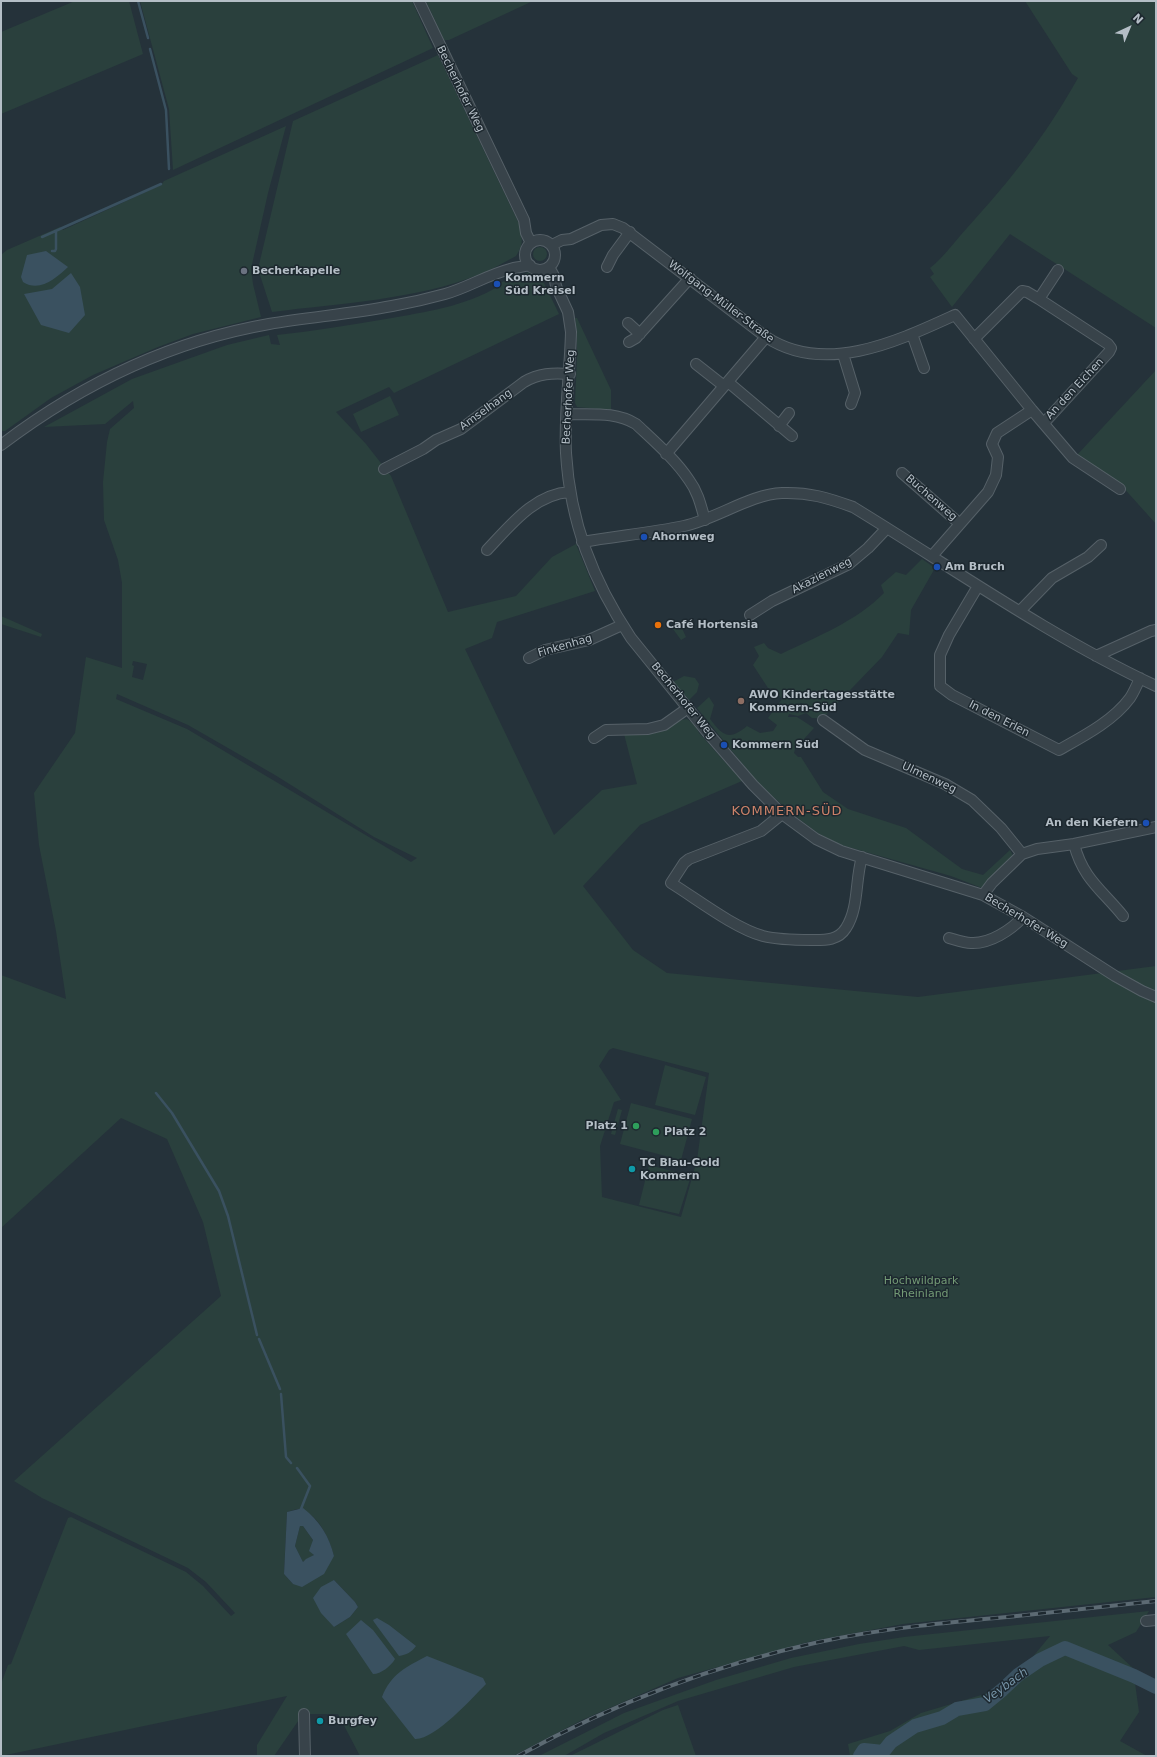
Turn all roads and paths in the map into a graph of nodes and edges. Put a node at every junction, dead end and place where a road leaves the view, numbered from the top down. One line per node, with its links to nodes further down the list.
1 (419, 1): 3 (street, Becherhofer Weg)
2 (630, 232): 4 (street, Wolfgang-Müller-Straße); 7 (street); 11 (street, Wolfgang-Müller-Straße)
3 (534, 242): 4 (street); 5 (street)
4 (553, 249): 8 (street)
5 (526, 256): 6 (street); 9 (street)
6 (530, 265): 8 (street); 9 (street)
7 (607, 267)
8 (545, 268): 23 (street, Becherhofer Weg)
9 (510, 269): 32 (street)
10 (1058, 270): 12 (street)
11 (690, 278): 15 (street); 17 (street, Wolfgang-Müller-Straße)
12 (1039, 299): 18 (street, An den Eichen); 29 (street, An den Eichen)
13 (955, 314): 16 (street, Wolfgang-Müller-Straße); 18 (street, An den Eichen)
14 (628, 323): 15 (street)
15 (640, 334): 19 (street)
16 (912, 334): 20 (street, Wolfgang-Müller-Straße); 22 (street)
17 (766, 337): 20 (street, Wolfgang-Müller-Straße); 24 (street)
18 (974, 339): 26 (street, An den Eichen)
19 (629, 342)
20 (843, 354): 25 (street)
21 (696, 364): 24 (street)
22 (924, 368)
23 (570, 374): 28 (street, Becherhofer Weg); 34 (street, Amselhang)
24 (726, 384): 30 (street); 33 (street)
25 (851, 404)
26 (1032, 410): 29 (street); 39 (street, Buchenweg)
27 (789, 413): 30 (street)
28 (567, 414): 33 (street); 37 (street, Becherhofer Weg)
29 (1044, 423): 36 (street)
30 (779, 426): 31 (street)
31 (792, 436)
32 (1, 445)
33 (666, 454): 38 (street)
34 (384, 469)
35 (902, 473): 39 (street, Buchenweg)
36 (1120, 489)
37 (570, 492): 41 (street, Becherhofer Weg); 43 (street)
38 (705, 520): 40 (street); 41 (street)
39 (960, 524): 44 (street, Buchenweg)
40 (887, 528): 44 (street); 47 (street, Akazienweg)
41 (582, 542): 48 (street, Becherhofer Weg)
42 (1101, 545): 46 (street)
43 (486, 550)
44 (932, 556): 45 (street)
45 (978, 586): 46 (street); 52 (street, In den Erlen)
46 (1020, 611): 50 (street)
47 (750, 615)
48 (622, 625): 51 (street, Finkenhag); 54 (street, Becherhofer Weg)
49 (1156, 630): 50 (street)
50 (1096, 656): 52 (street)
51 (529, 658)
52 (1140, 678): 53 (street)
53 (1156, 686)
54 (688, 708): 56 (street); 57 (street, Becherhofer Weg)
55 (822, 720): 60 (street, Ulmenweg)
56 (594, 738)
57 (782, 814): 61 (street, Becherhofer Weg); 61 (street)
58 (1156, 827): 59 (street)
59 (1074, 844): 60 (street); 63 (street)
60 (1022, 854): 62 (street)
61 (862, 857): 62 (street, Becherhofer Weg)
62 (983, 895): 64 (street, Becherhofer Weg)
63 (1123, 916)
64 (1023, 917): 65 (street); 66 (street, Becherhofer Weg)
65 (949, 938)
66 (1156, 997)
67 (304, 1714): 68 (street)
68 (305, 1756)

